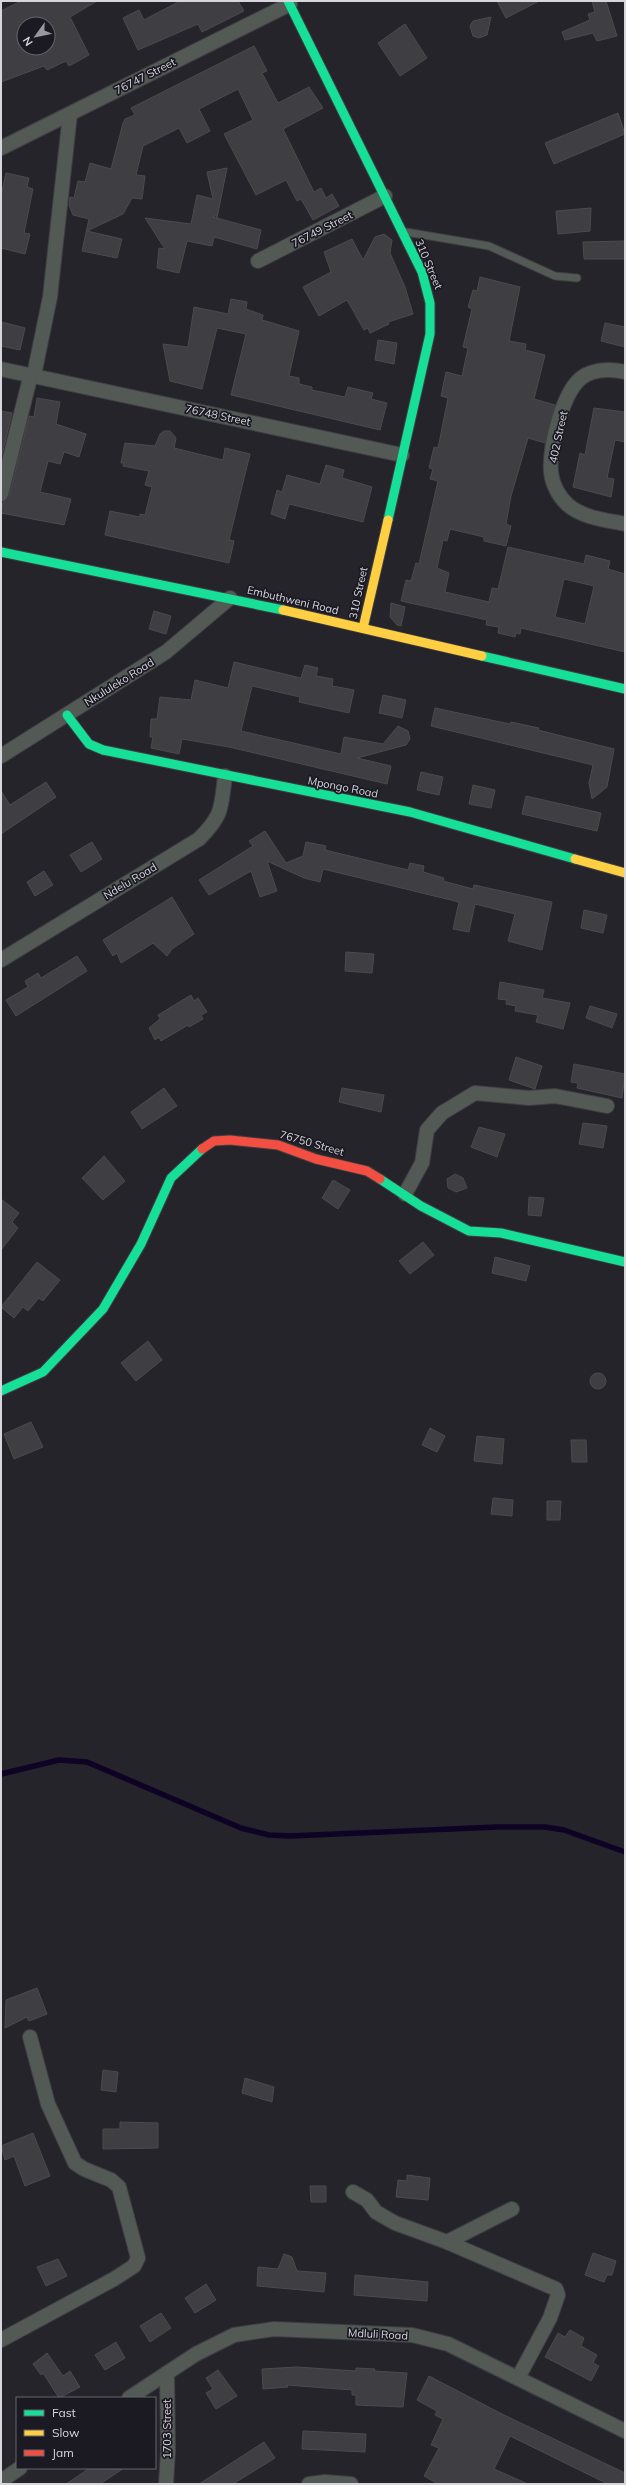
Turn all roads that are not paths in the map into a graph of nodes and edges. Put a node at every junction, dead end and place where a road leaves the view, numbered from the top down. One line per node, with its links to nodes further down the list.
1 (289, 2): 2 (street, 76747 Street); 4 (street, 310 Street)
2 (70, 114): 3 (street, 76747 Street); 10 (street)
3 (1, 148)
4 (385, 196): 5 (street, 310 Street); 6 (street, 76749 Street)
5 (402, 232): 7 (lane); 12 (street, 310 Street)
6 (258, 261)
7 (578, 278)
8 (1, 369): 10 (street, 76748 Street)
9 (625, 372): 14 (street, 402 Street)
10 (33, 375): 11 (street); 12 (street, 76748 Street)
11 (6, 452): 13 (street)
12 (402, 455): 17 (street, 310 Street)
13 (1, 494)
14 (625, 524)
15 (1, 552): 16 (street, Embuthweni Road)
16 (230, 598): 17 (street, Embuthweni Road); 19 (street, Nkululeko Road)
17 (363, 628): 18 (street, Embuthweni Road)
18 (625, 689)
19 (67, 715): 20 (street, Nkululeko Road); 21 (street, Mpongo Road)
20 (1, 756)
21 (225, 776): 22 (street, Mpongo Road); 23 (street, Ndelu Road)
22 (625, 873)
23 (1, 960)
24 (607, 1106): 25 (street)
25 (405, 1194): 26 (street, 76750 Street); 27 (street, 76750 Street)
26 (625, 1262)
27 (1, 1391)
28 (30, 2037): 32 (street)
29 (353, 2192): 31 (street)
30 (512, 2209): 31 (street)
31 (447, 2242): 34 (street)
32 (1, 2340)
33 (167, 2374): 34 (street, Mdluli Road); 35 (street, Mdluli Road); 39 (street, 1703 Street)
34 (518, 2378): 36 (street, Mdluli Road)
35 (131, 2397)
36 (625, 2431)
37 (18, 2469): 38 (street)
38 (1, 2480)
39 (166, 2484)
40 (309, 2484): 41 (street)
41 (351, 2484)

